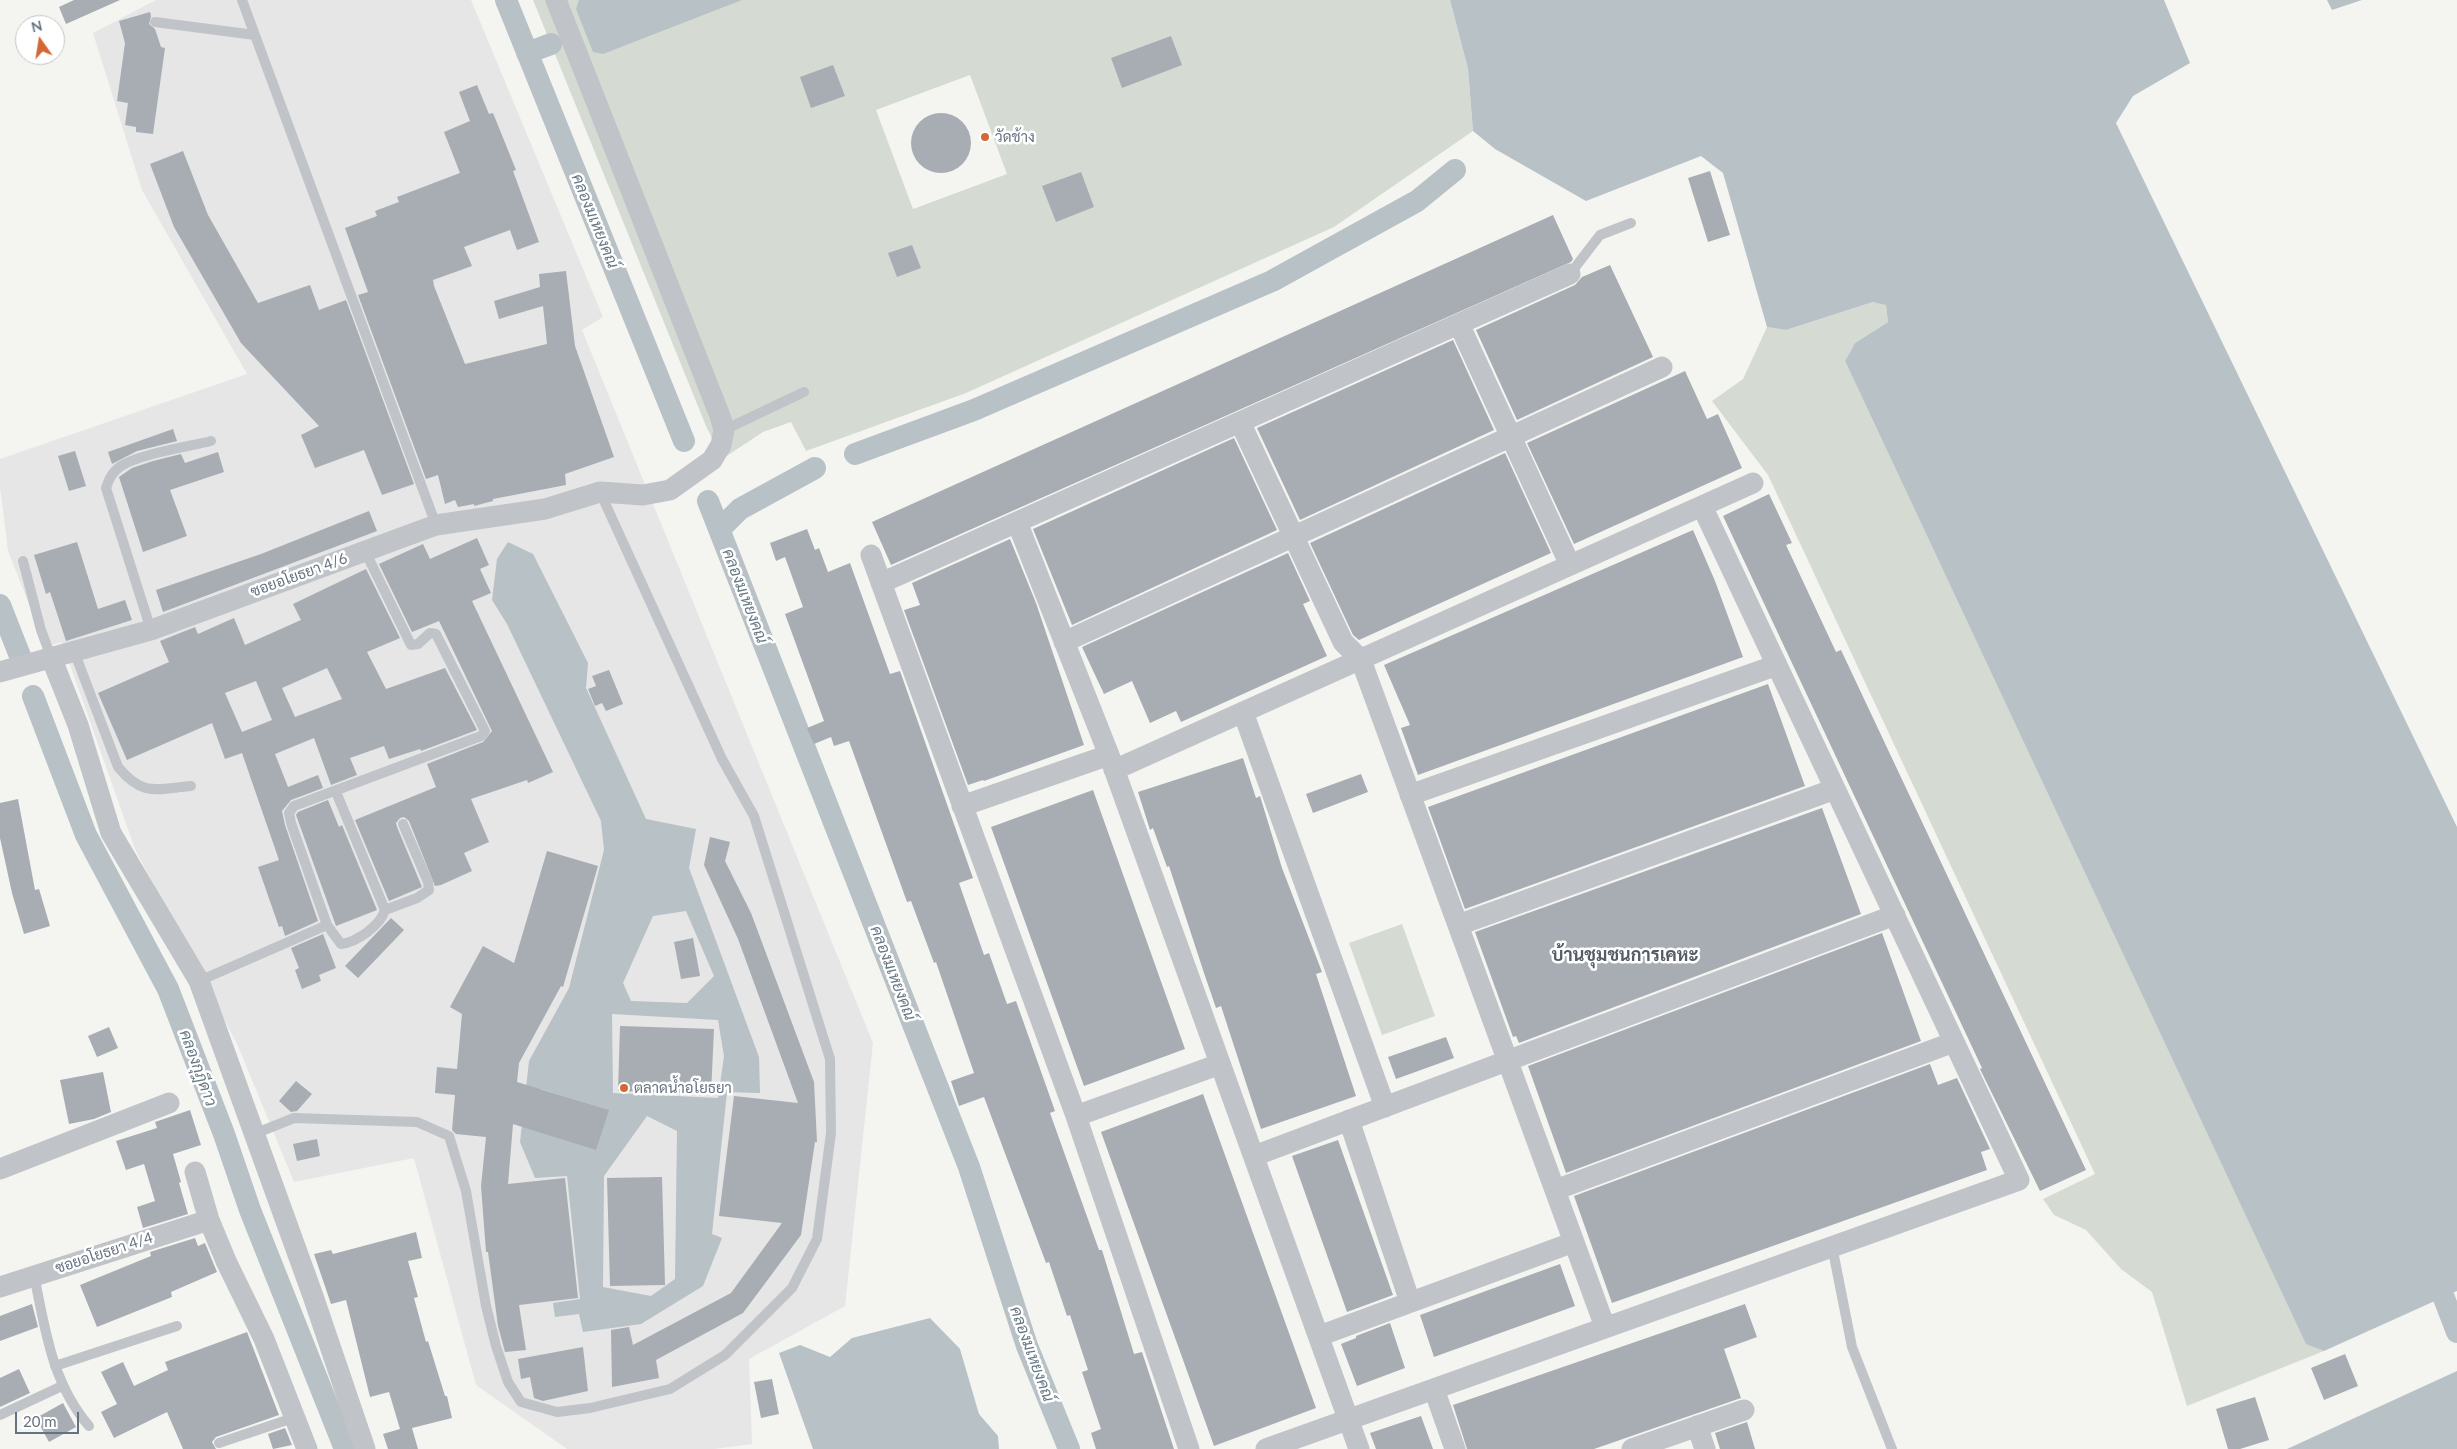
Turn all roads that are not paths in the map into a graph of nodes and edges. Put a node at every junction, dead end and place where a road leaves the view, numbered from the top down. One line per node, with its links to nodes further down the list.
1 (242, 0): 4 (lane)
2 (556, 0): 11 (street)
3 (155, 22): 4 (lane)
4 (255, 35): 18 (lane)
5 (1631, 223): 6 (lane)
6 (1570, 274): 7 (street)
7 (1458, 324): 10 (street); 12 (street)
8 (1662, 367): 12 (street)
9 (804, 392): 11 (lane)
10 (1240, 422): 17 (street); 19 (street)
11 (724, 430): 15 (street)
12 (1511, 436): 19 (street); 23 (street)
13 (211, 441): 25 (lane)
14 (1753, 483): 16 (street)
15 (600, 492): 18 (street, ซอยอโยธยา 4/6); 52 (lane)
16 (1702, 506): 23 (street); 30 (street)
17 (1017, 522): 24 (street); 26 (street)
18 (436, 525): 20 (street, ซอยอโยธยา 4/6)
19 (1293, 536): 26 (street); 29 (street)
20 (365, 551): 25 (street, ซอยอโยธยา 4/6); 36 (lane)
21 (872, 555): 24 (street)
22 (24, 561): 28 (lane)
23 (1570, 565): 29 (street)
24 (882, 583): 38 (street)
25 (151, 630): 27 (street, ซอยอโยธยา 4/6)
26 (1064, 642): 33 (street)
27 (74, 652): 28 (street, ซอยอโยธยา 4/6); 34 (lane)
28 (51, 657): 31 (street, ซอยอโยธยา 4/6); 44 (street)
29 (1361, 660): 32 (street); 37 (street)
30 (1777, 665): 35 (street); 37 (street)
31 (0, 672)
32 (1243, 712): 33 (street); 49 (street)
33 (1112, 763): 38 (street); 47 (street)
34 (191, 786)
35 (1835, 789): 41 (street); 43 (street)
36 (336, 792): 40 (lane); 42 (lane)
37 (1410, 795): 43 (street)
38 (962, 806): 50 (street)
39 (403, 824): 40 (lane)
40 (386, 910): 42 (lane)
41 (1895, 915): 45 (street); 46 (street)
42 (328, 925): 44 (lane)
43 (1458, 925): 46 (street)
44 (200, 981): 52 (street)
45 (1954, 1042): 56 (street); 59 (street)
46 (1508, 1061): 49 (street); 56 (street)
47 (1220, 1064): 50 (street); 53 (street)
48 (169, 1103): 54 (street)
49 (1385, 1107): 51 (street)
50 (1076, 1116): 78 (street)
51 (1349, 1120): 53 (street); 62 (street)
52 (254, 1134): 77 (street)
53 (1254, 1156): 65 (street)
54 (0, 1169)
55 (194, 1172): 57 (street)
56 (1555, 1190): 58 (street)
57 (209, 1220): 60 (street, ซอยอโยธยา 4/4); 71 (street)
58 (1574, 1242): 62 (street); 64 (street)
59 (1832, 1246): 64 (street); 84 (lane)
60 (34, 1275): 61 (street, ซอยอโยธยา 4/4); 66 (lane)
61 (0, 1287)
62 (1410, 1302): 65 (street)
63 (177, 1326): 66 (lane)
64 (1605, 1328): 68 (street)
65 (1319, 1336): 72 (street)
66 (55, 1366): 67 (lane)
67 (62, 1386): 70 (lane); 73 (lane)
68 (1434, 1389): 72 (street); 81 (street)
69 (1744, 1410): 74 (street)
70 (0, 1415)
71 (296, 1417): 75 (lane); 76 (street)
72 (1349, 1419): 79 (street); 80 (street)
73 (89, 1426)
74 (1697, 1426): 82 (street); 83 (street)
75 (219, 1443)
76 (307, 1449)
77 (365, 1449)
78 (1189, 1449)
79 (1266, 1449)
80 (1360, 1449)
81 (1455, 1449)
82 (1632, 1449)
83 (1705, 1449)
84 (1892, 1449)

